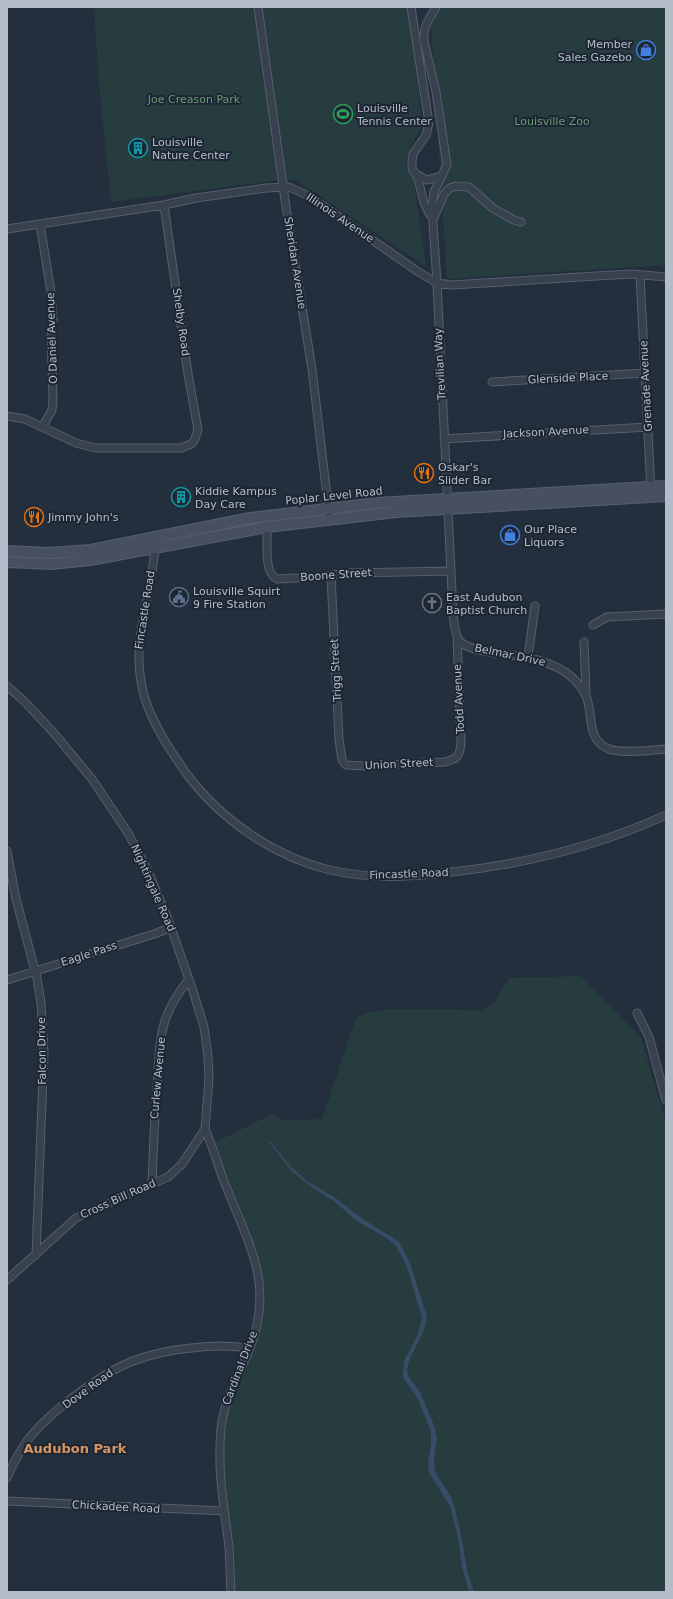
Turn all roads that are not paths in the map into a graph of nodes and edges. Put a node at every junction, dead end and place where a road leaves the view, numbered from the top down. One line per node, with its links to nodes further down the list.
1 (258, 7): 6 (street, Sheridan Avenue)
2 (411, 7): 4 (street, Trevilian Way)
3 (436, 7): 5 (street, Trevilian Way)
4 (416, 174): 5 (street); 8 (street, Trevilian Way)
5 (441, 176): 8 (street, Trevilian Way)
6 (283, 186): 7 (street, Illinois Avenue); 14 (street, Illinois Avenue); 26 (street, Sheridan Avenue)
7 (164, 205): 10 (street, Illinois Avenue); 18 (street, Shelby Road)
8 (433, 220): 9 (street); 14 (street, Trevilian Way)
9 (521, 222)
10 (40, 224): 11 (street, Illinois Avenue); 18 (street, O Daniel Avenue)
11 (7, 228)
12 (640, 275): 13 (street, Illinois Avenue); 14 (street, Illinois Avenue); 15 (street, Grenade Avenue)
13 (666, 276)
14 (437, 282): 20 (street, Trevilian Way)
15 (645, 373): 16 (street, Glenside Place); 19 (street, Grenade Avenue)
16 (492, 382)
17 (7, 416): 18 (street)
18 (43, 426)
19 (648, 427): 20 (street, Jackson Avenue); 21 (street, Grenade Avenue)
20 (444, 439): 25 (street, Trevilian Way)
21 (651, 486): 22 (main road, Poplar Level Road); 24 (street, Grenade Avenue); 25 (main road, Poplar Level Road)
22 (666, 486)
23 (666, 496): 24 (main road, Poplar Level Road)
24 (651, 497): 25 (main road, Poplar Level Road)
25 (448, 504): 26 (main road, Poplar Level Road); 27 (main road, Poplar Level Road); 33 (street)
26 (329, 508): 27 (street, Sheridan Avenue); 29 (main road, Poplar Level Road)
27 (330, 519): 28 (main road, Poplar Level Road)
28 (268, 527): 30 (main road, Poplar Level Road); 34 (street, Boone Street)
29 (152, 538): 30 (street, Fincastle Road); 31 (main road, Poplar Level Road)
30 (155, 548): 32 (main road, Poplar Level Road); 46 (street, Fincastle Road)
31 (7, 551)
32 (7, 562)
33 (451, 571): 34 (street, Boone Street); 38 (street)
34 (331, 576): 45 (street, Trigg Street)
35 (535, 606): 40 (street)
36 (666, 614): 37 (street)
37 (593, 624)
38 (457, 635): 40 (street, Belmar Drive); 44 (street, Todd Avenue)
39 (584, 642): 42 (street)
40 (528, 657): 42 (street, Belmar Drive)
41 (7, 686): 48 (street, Nightingale Road)
42 (586, 694): 43 (street)
43 (666, 749)
44 (455, 759): 45 (street, Union Street)
45 (344, 763)
46 (666, 815)
47 (7, 851): 49 (street, Falcon Drive)
48 (171, 927): 49 (street, Eagle Pass); 50 (street, Nightingale Road)
49 (35, 971): 51 (street, Eagle Pass); 56 (street, Falcon Drive)
50 (189, 979): 54 (street, Nightingale Road); 55 (street, Curlew Avenue)
51 (7, 980)
52 (637, 1013): 53 (street)
53 (666, 1100)
54 (205, 1129): 55 (street, Cross Bill Road); 58 (street, Cardinal Drive)
55 (152, 1184): 56 (street, Cross Bill Road)
56 (36, 1255): 57 (street, Cross Bill Road)
57 (7, 1280)
58 (249, 1349): 59 (street, Dove Road); 61 (street, Cardinal Drive)
59 (7, 1478)
60 (7, 1501): 61 (street, Chickadee Road)
61 (224, 1511): 62 (street, Cardinal Drive)
62 (231, 1592)

